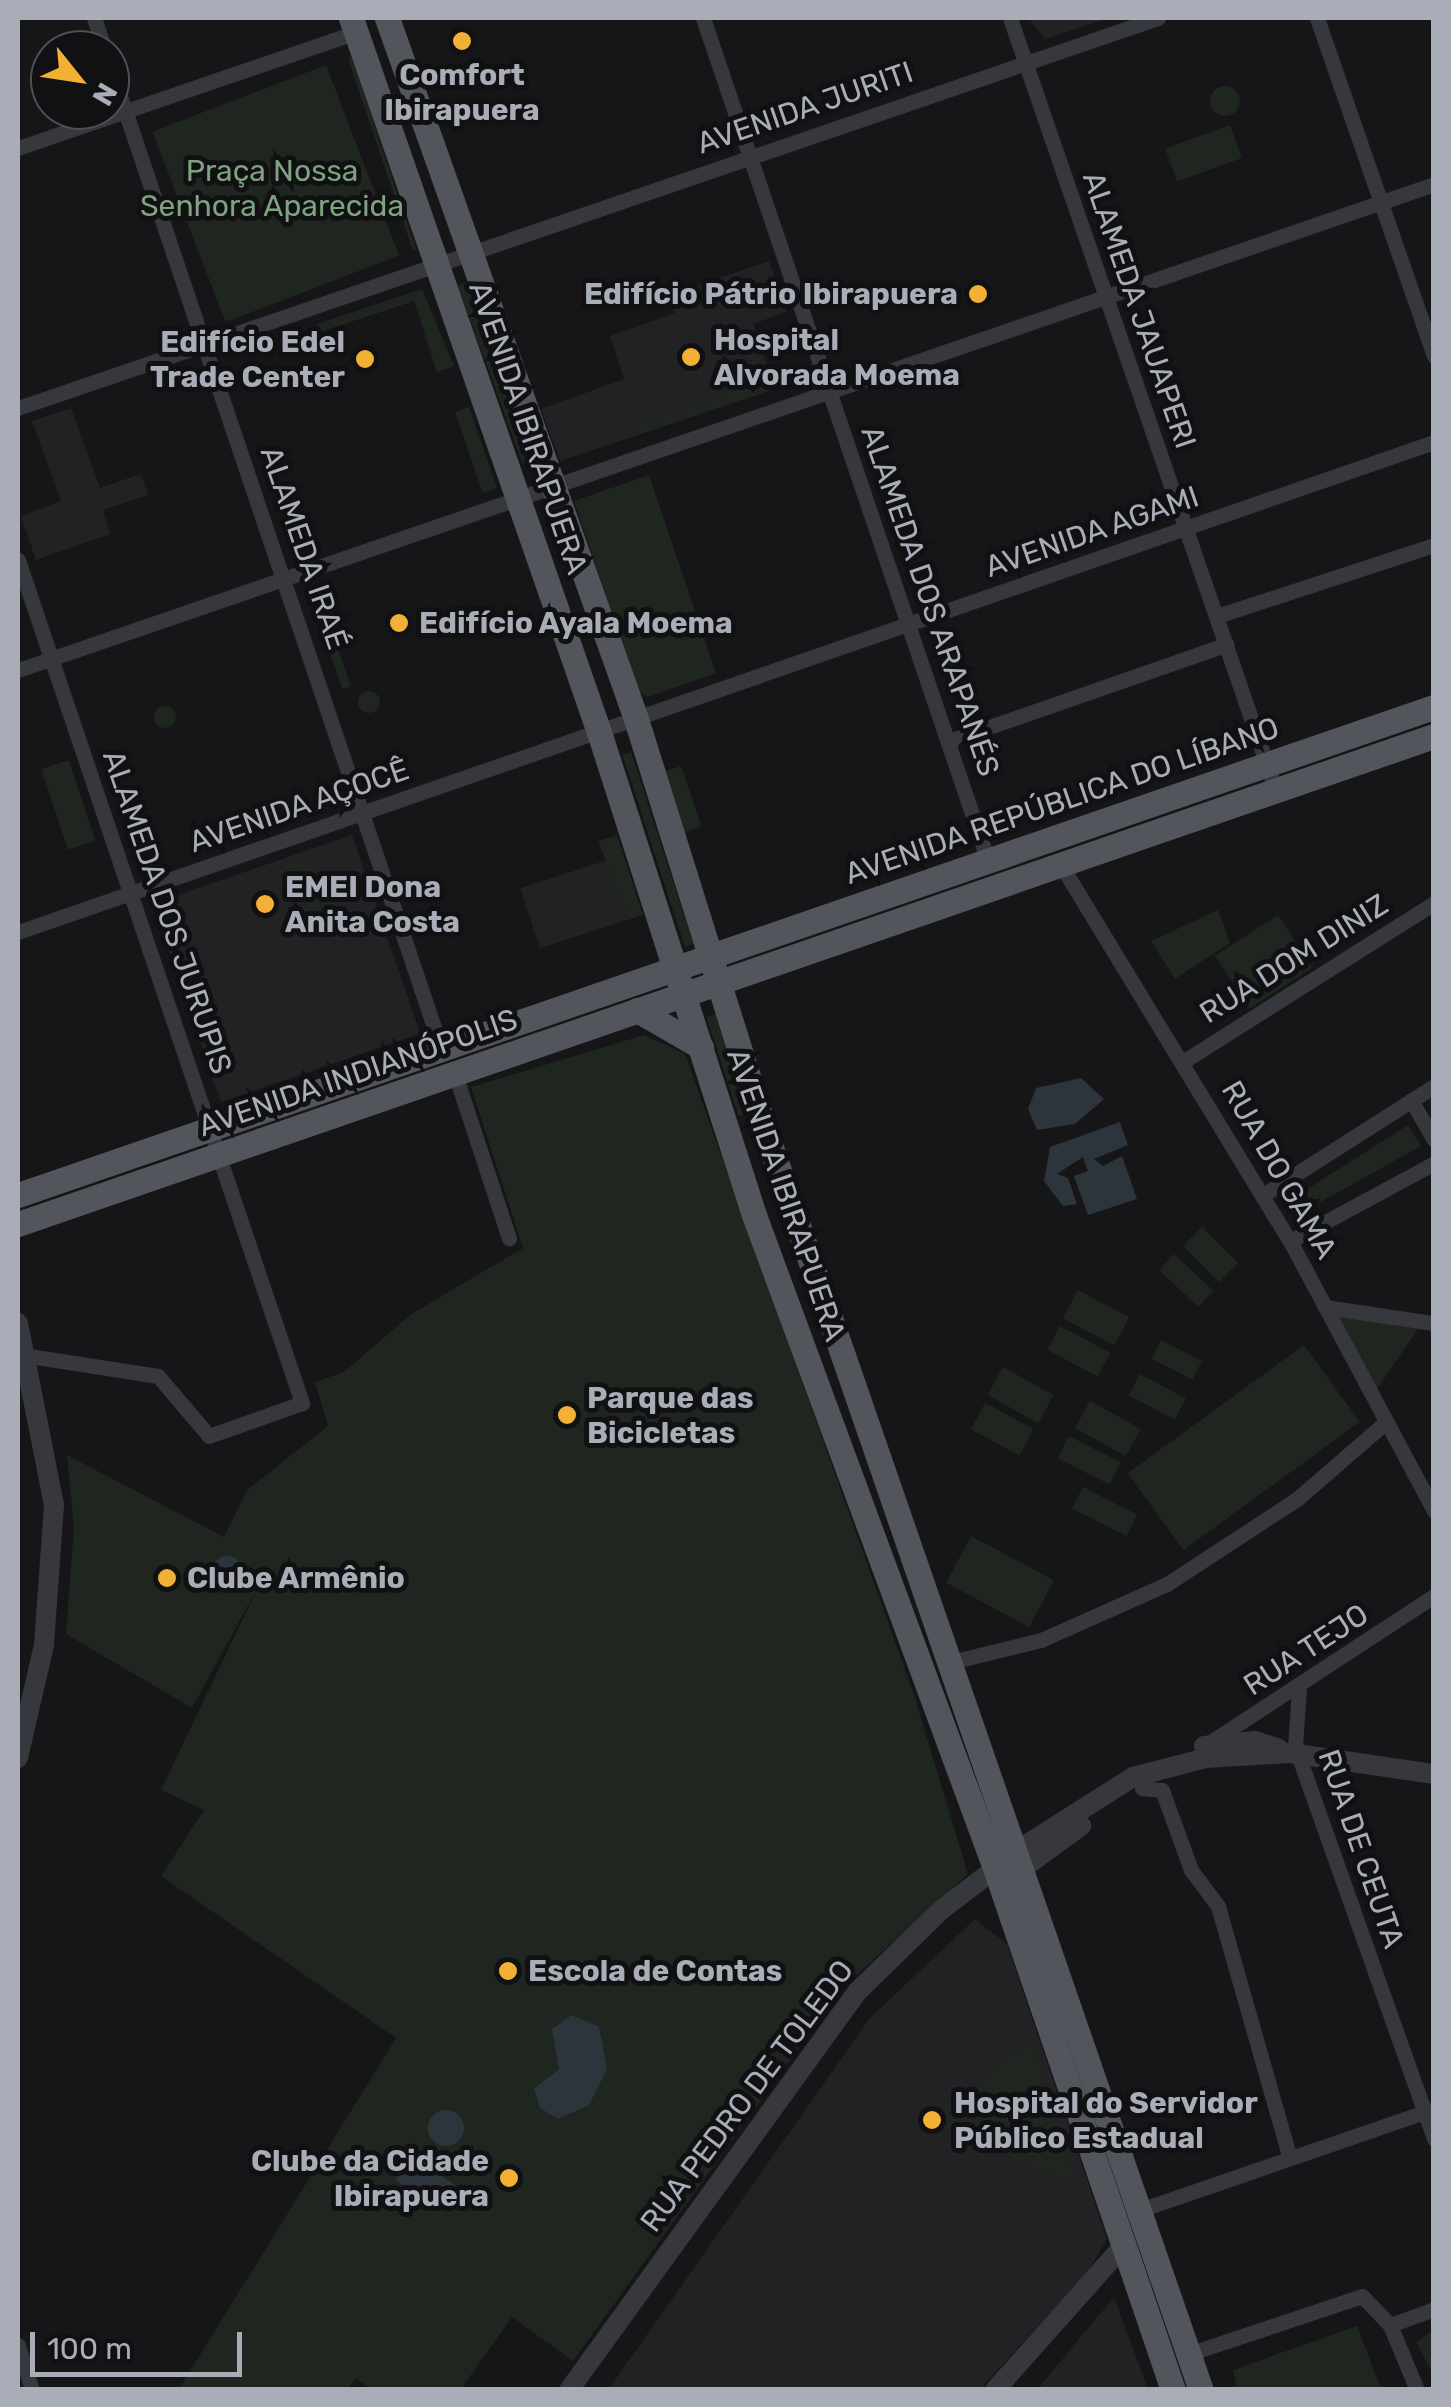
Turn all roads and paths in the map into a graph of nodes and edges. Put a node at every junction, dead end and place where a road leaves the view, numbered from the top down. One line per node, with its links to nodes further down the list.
1 (390, 18): 15 (main road, AVENIDA IBIRAPUERA)
2 (703, 18): 12 (street, ALAMEDA DOS ARAPANÉS)
3 (1010, 18): 7 (street, ALAMEDA JAUAPERI)
4 (1158, 18): 7 (street, AVENIDA JURITI)
5 (1317, 18): 14 (street)
6 (353, 25): 8 (street); 16 (main road, AVENIDA IBIRAPUERA)
7 (1025, 62): 12 (street, AVENIDA JURITI); 17 (street, ALAMEDA JAUAPERI)
8 (130, 109)
9 (130, 125): 18 (street, ALAMEDA IRAÉ)
10 (70, 130): 11 (street)
11 (18, 148)
12 (751, 156): 15 (street, AVENIDA JURITI); 20 (street, ALAMEDA DOS ARAPANÉS)
13 (1434, 184): 14 (street)
14 (1380, 202): 17 (street); 19 (street)
15 (470, 252): 16 (street, AVENIDA JURITI); 23 (main road, AVENIDA IBIRAPUERA)
16 (436, 263): 18 (street); 24 (main road, AVENIDA IBIRAPUERA)
17 (1105, 296): 20 (street); 25 (street, ALAMEDA JAUAPERI)
18 (206, 344): 21 (street); 28 (street, ALAMEDA IRAÉ)
19 (1434, 356)
20 (831, 390): 23 (street); 30 (street, ALAMEDA DOS ARAPANÉS)
21 (18, 408)
22 (1434, 442): 25 (street, AVENIDA AGAMI)
23 (553, 486): 24 (street); 35 (main road, AVENIDA IBIRAPUERA)
24 (518, 498): 28 (street); 36 (main road, AVENIDA IBIRAPUERA)
25 (1186, 528): 29 (street, ALAMEDA JAUAPERI); 30 (street, AVENIDA AGAMI)
26 (1434, 545): 29 (street)
27 (18, 560): 32 (street, ALAMEDA DOS JURUPIS)
28 (285, 578): 32 (street); 41 (street, ALAMEDA IRAÉ)
29 (1217, 616): 31 (street, ALAMEDA JAUAPERI)
30 (910, 624): 35 (street, AVENIDA AGAMI); 38 (street, ALAMEDA DOS ARAPANÉS)
31 (1226, 644): 38 (street); 39 (street, ALAMEDA JAUAPERI)
32 (50, 658): 33 (street); 44 (street, ALAMEDA DOS JURUPIS)
33 (18, 670)
34 (1434, 707): 39 (main road, AVENIDA REPÚBLICA DO LÍBANO)
35 (636, 719): 36 (street, AVENIDA AGAMI); 48 (main road, AVENIDA IBIRAPUERA)
36 (598, 732): 41 (street, AVENIDA AÇOCÊ); 49 (main road, AVENIDA IBIRAPUERA)
37 (1434, 736): 40 (main road, AVENIDA REPÚBLICA DO LÍBANO)
38 (949, 742): 42 (street, ALAMEDA DOS ARAPANÉS)
39 (1267, 765): 40 (street, ALAMEDA JAUAPERI); 42 (main road, AVENIDA REPÚBLICA DO LÍBANO)
40 (1276, 791): 43 (main road, AVENIDA REPÚBLICA DO LÍBANO)
41 (362, 813): 44 (street, AVENIDA AÇOCÊ); 53 (street, ALAMEDA IRAÉ)
42 (988, 861): 46 (main road); 48 (main road, AVENIDA REPÚBLICA DO LÍBANO)
43 (1061, 865): 46 (main road, AVENIDA REPÚBLICA DO LÍBANO); 55 (street, RUA DO GAMA)
44 (132, 892): 47 (street, AVENIDA AÇOCÊ); 59 (street, ALAMEDA DOS JURUPIS)
45 (1434, 903): 55 (street, RUA DOM DINIZ)
46 (943, 904): 50 (main road, AVENIDA REPÚBLICA DO LÍBANO)
47 (18, 932)
48 (712, 954): 49 (main road, AVENIDA INDIANÓPOLIS); 50 (main road, AVENIDA IBIRAPUERA)
49 (676, 968): 51 (main road, AVENIDA IBIRAPUERA); 53 (main road, AVENIDA INDIANÓPOLIS)
50 (720, 981): 51 (main road, AVENIDA INDIANÓPOLIS); 75 (main road, AVENIDA IBIRAPUERA)
51 (684, 994): 52 (main road, AVENIDA INDIANÓPOLIS); 54 (main road, AVENIDA IBIRAPUERA)
52 (637, 1010): 54 (main road); 56 (main road, AVENIDA INDIANÓPOLIS)
53 (442, 1048): 59 (main road, AVENIDA INDIANÓPOLIS)
54 (702, 1048): 84 (main road, AVENIDA IBIRAPUERA)
55 (1184, 1061): 64 (street, RUA DO GAMA)
56 (454, 1074): 61 (main road, AVENIDA INDIANÓPOLIS); 66 (street)
57 (1434, 1086): 58 (street)
58 (1411, 1100): 60 (street); 64 (street)
59 (212, 1127): 61 (street, ALAMEDA DOS JURUPIS); 63 (main road, AVENIDA INDIANÓPOLIS)
60 (1434, 1140)
61 (220, 1155): 65 (main road, AVENIDA INDIANÓPOLIS); 71 (street, ALAMEDA DOS JURUPIS)
62 (1434, 1163): 67 (street)
63 (18, 1194)
64 (1264, 1195): 67 (street, RUA DO GAMA)
65 (18, 1224)
66 (509, 1238)
67 (1290, 1241): 68 (street, RUA DO GAMA)
68 (1326, 1306): 70 (street); 72 (street, RUA DO GAMA)
69 (18, 1323): 71 (street)
70 (1434, 1323)
71 (29, 1356): 77 (street)
72 (1386, 1422): 73 (street, RUA DO GAMA); 75 (street)
73 (1434, 1511)
74 (1434, 1596): 76 (street, RUA TEJO)
75 (951, 1662): 83 (main road, AVENIDA IBIRAPUERA)
76 (1299, 1688): 78 (street, RUA TEJO); 79 (street, RUA DE CEUTA)
77 (22, 1735): 80 (street)
78 (1206, 1752): 79 (street); 82 (street)
79 (1294, 1753): 81 (street); 86 (street, RUA DE CEUTA)
80 (18, 1758)
81 (1434, 1774)
82 (1152, 1783): 83 (street); 88 (street)
83 (1019, 1860): 84 (street); 89 (main road, AVENIDA IBIRAPUERA)
84 (1000, 1883): 85 (main road); 90 (main road, AVENIDA IBIRAPUERA)
85 (974, 1885): 97 (street, RUA PEDRO DE TOLEDO)
86 (1429, 2110): 87 (street, RUA DE CEUTA); 88 (street)
87 (1434, 2139)
88 (1290, 2158): 89 (street)
89 (1140, 2210): 91 (main road, AVENIDA IBIRAPUERA)
90 (1125, 2244): 91 (main road); 98 (street); 99 (main road, AVENIDA IBIRAPUERA)
91 (1159, 2266): 95 (main road, AVENIDA IBIRAPUERA)
92 (1434, 2310): 93 (street)
93 (1390, 2325): 95 (street); 101 (street)
94 (18, 2345): 96 (street)
95 (1188, 2354): 100 (main road, AVENIDA IBIRAPUERA)
96 (32, 2390)
97 (569, 2390)
98 (996, 2390)
99 (1173, 2390)
100 (1201, 2390)
101 (1417, 2390)

